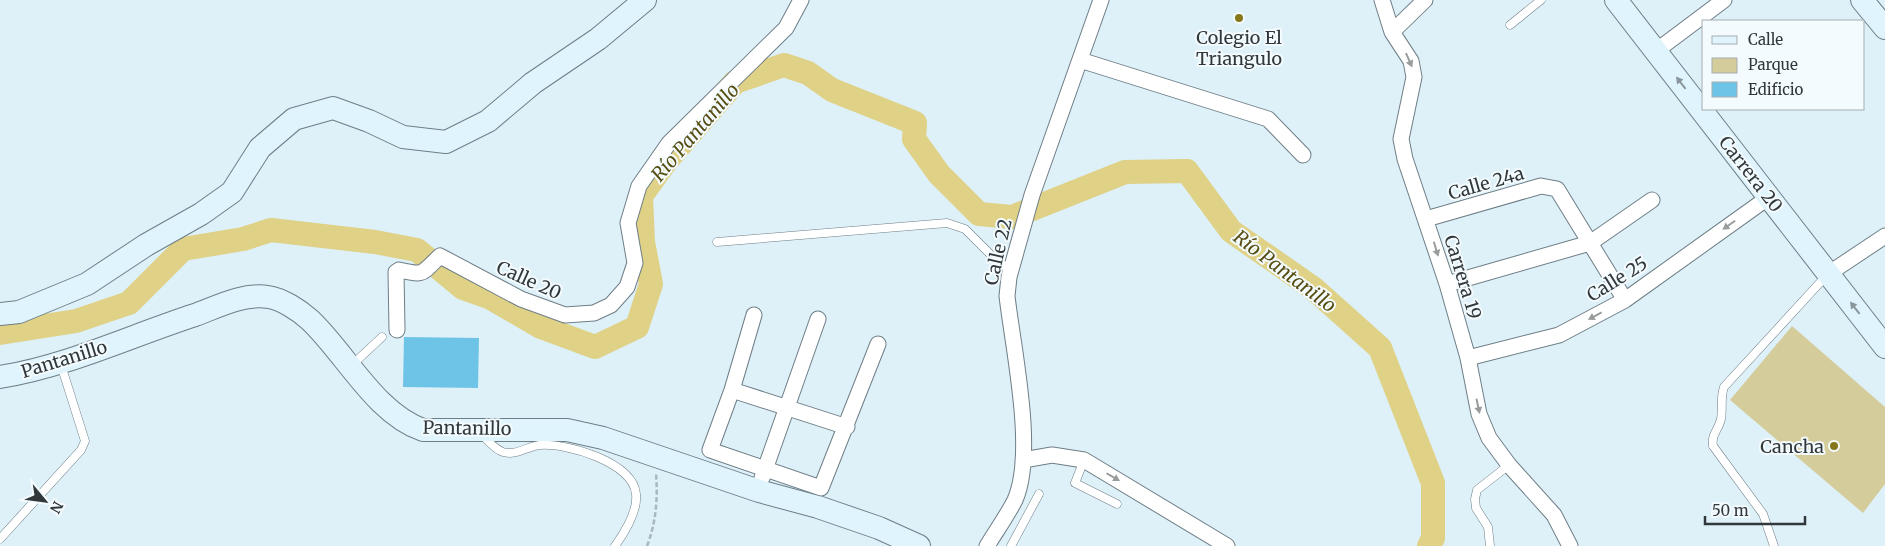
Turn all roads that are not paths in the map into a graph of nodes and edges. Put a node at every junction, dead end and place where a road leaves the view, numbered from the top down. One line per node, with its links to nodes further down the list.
1 (801, 0): 29 (street, Calle 20)
2 (1101, 0): 14 (street, Calle 22)
3 (1382, 0): 12 (street, Carrera 19)
4 (1425, 0): 12 (street)
5 (1541, 0): 10 (lane)
6 (1616, 0): 13 (main road, Carrera 20)
7 (1724, 0): 13 (street)
8 (1862, 0): 11 (main road)
9 (644, 2): 26 (main road)
10 (1510, 25)
11 (1885, 28)
12 (1392, 32): 18 (street, Carrera 19, one-way to 18)
13 (1656, 51): 16 (main road, Carrera 20, one-way to 13)
14 (1080, 60): 15 (street); 22 (street, Calle 22)
15 (1303, 154)
16 (1769, 197): 23 (main road, Carrera 20); 25 (street, Calle 25, one-way to 25)
17 (1652, 200): 21 (street)
18 (1426, 219): 21 (street, Calle 24a); 24 (street, Carrera 19, one-way to 24)
19 (1885, 236): 23 (street)
20 (717, 242): 22 (lane)
21 (1590, 243): 24 (street); 25 (street)
22 (1011, 271): 41 (street, Calle 22)
23 (1828, 274): 32 (main road, Carrera 20, one-way to 23); 57 (lane)
24 (1447, 284): 33 (street, Carrera 19)
25 (1625, 300): 33 (street, Calle 25, one-way to 33)
26 (0, 314)
27 (754, 315): 37 (street)
28 (818, 319): 38 (street)
29 (397, 330)
30 (382, 337): 35 (lane)
31 (878, 344): 39 (street)
32 (1885, 347)
33 (1468, 358): 45 (street, Carrera 19, one-way to 45)
34 (61, 364): 35 (main road, Pantanillo); 36 (main road, Pantanillo); 49 (lane)
35 (351, 367): 40 (main road, Pantanillo)
36 (0, 377)
37 (732, 390): 38 (street); 46 (street)
38 (788, 408): 39 (street); 46 (street)
39 (847, 427): 46 (street)
40 (476, 428): 46 (main road, Pantanillo); 50 (lane)
41 (1025, 438): 42 (street); 43 (street, Calle 22)
42 (1052, 455): 43 (street); 44 (street)
43 (1023, 460): 52 (street, Calle 22)
44 (1084, 460): 48 (lane); 54 (street, one-way to 54)
45 (1509, 465): 55 (lane); 56 (street, Carrera 19)
46 (762, 480): 51 (main road, Pantanillo)
47 (1039, 494): 53 (lane)
48 (1117, 504)
49 (0, 539)
50 (615, 546)
51 (919, 546)
52 (987, 546)
53 (1011, 546)
54 (1226, 546)
55 (1490, 546)
56 (1570, 546)
57 (1774, 546)

